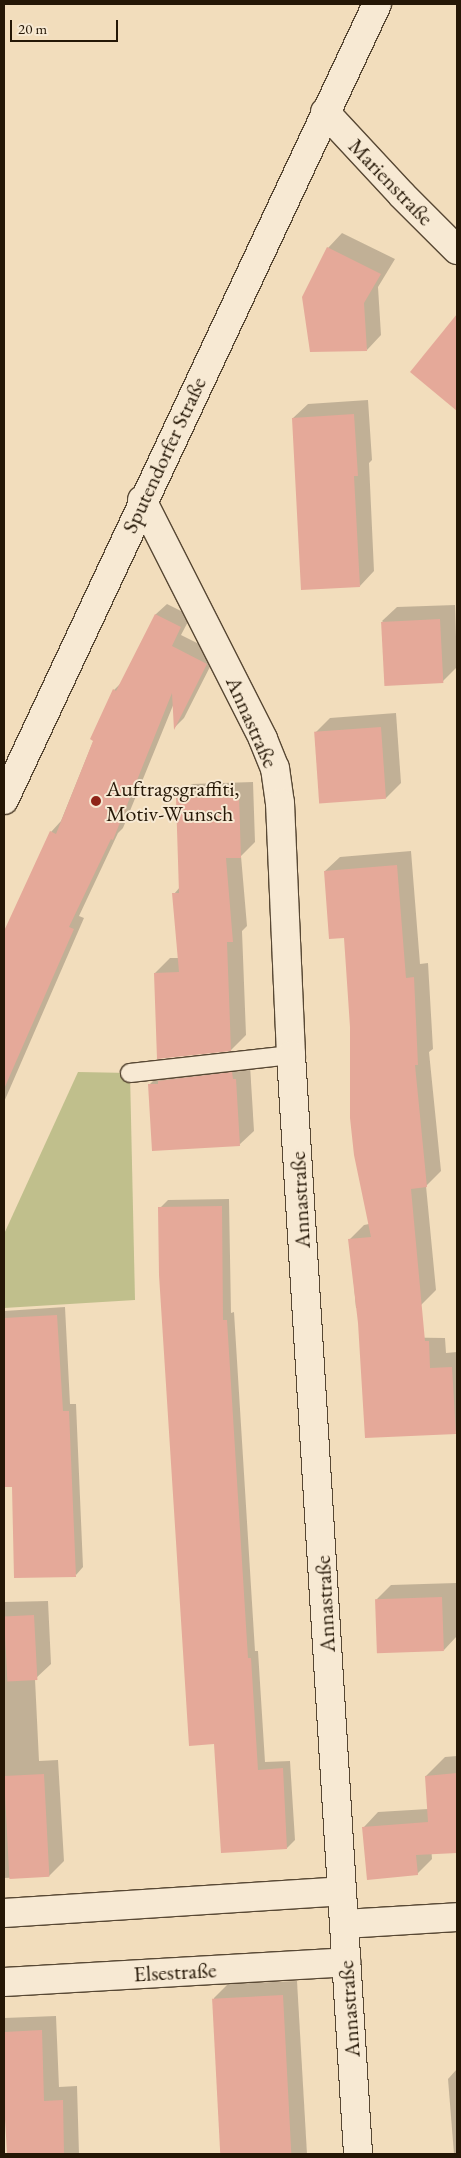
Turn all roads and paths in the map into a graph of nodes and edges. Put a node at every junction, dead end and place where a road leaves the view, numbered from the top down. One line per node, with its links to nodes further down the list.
1 (377, 4): 2 (street, Sputendorfer Straße)
2 (325, 112): 3 (street, Marienstraße); 4 (street, Sputendorfer Straße)
3 (457, 250)
4 (142, 500): 5 (street, Sputendorfer Straße); 6 (street, Annastraße)
5 (4, 800)
6 (291, 1054): 7 (lane); 8 (street, Annastraße)
7 (130, 1073)
8 (341, 1891): 9 (street); 11 (street, Annastraße)
9 (4, 1913)
10 (457, 1917): 11 (street)
11 (344, 1924): 12 (street, Annastraße)
12 (346, 1962): 13 (street, Elsestraße); 14 (street, Annastraße)
13 (4, 1982)
14 (358, 2154)

